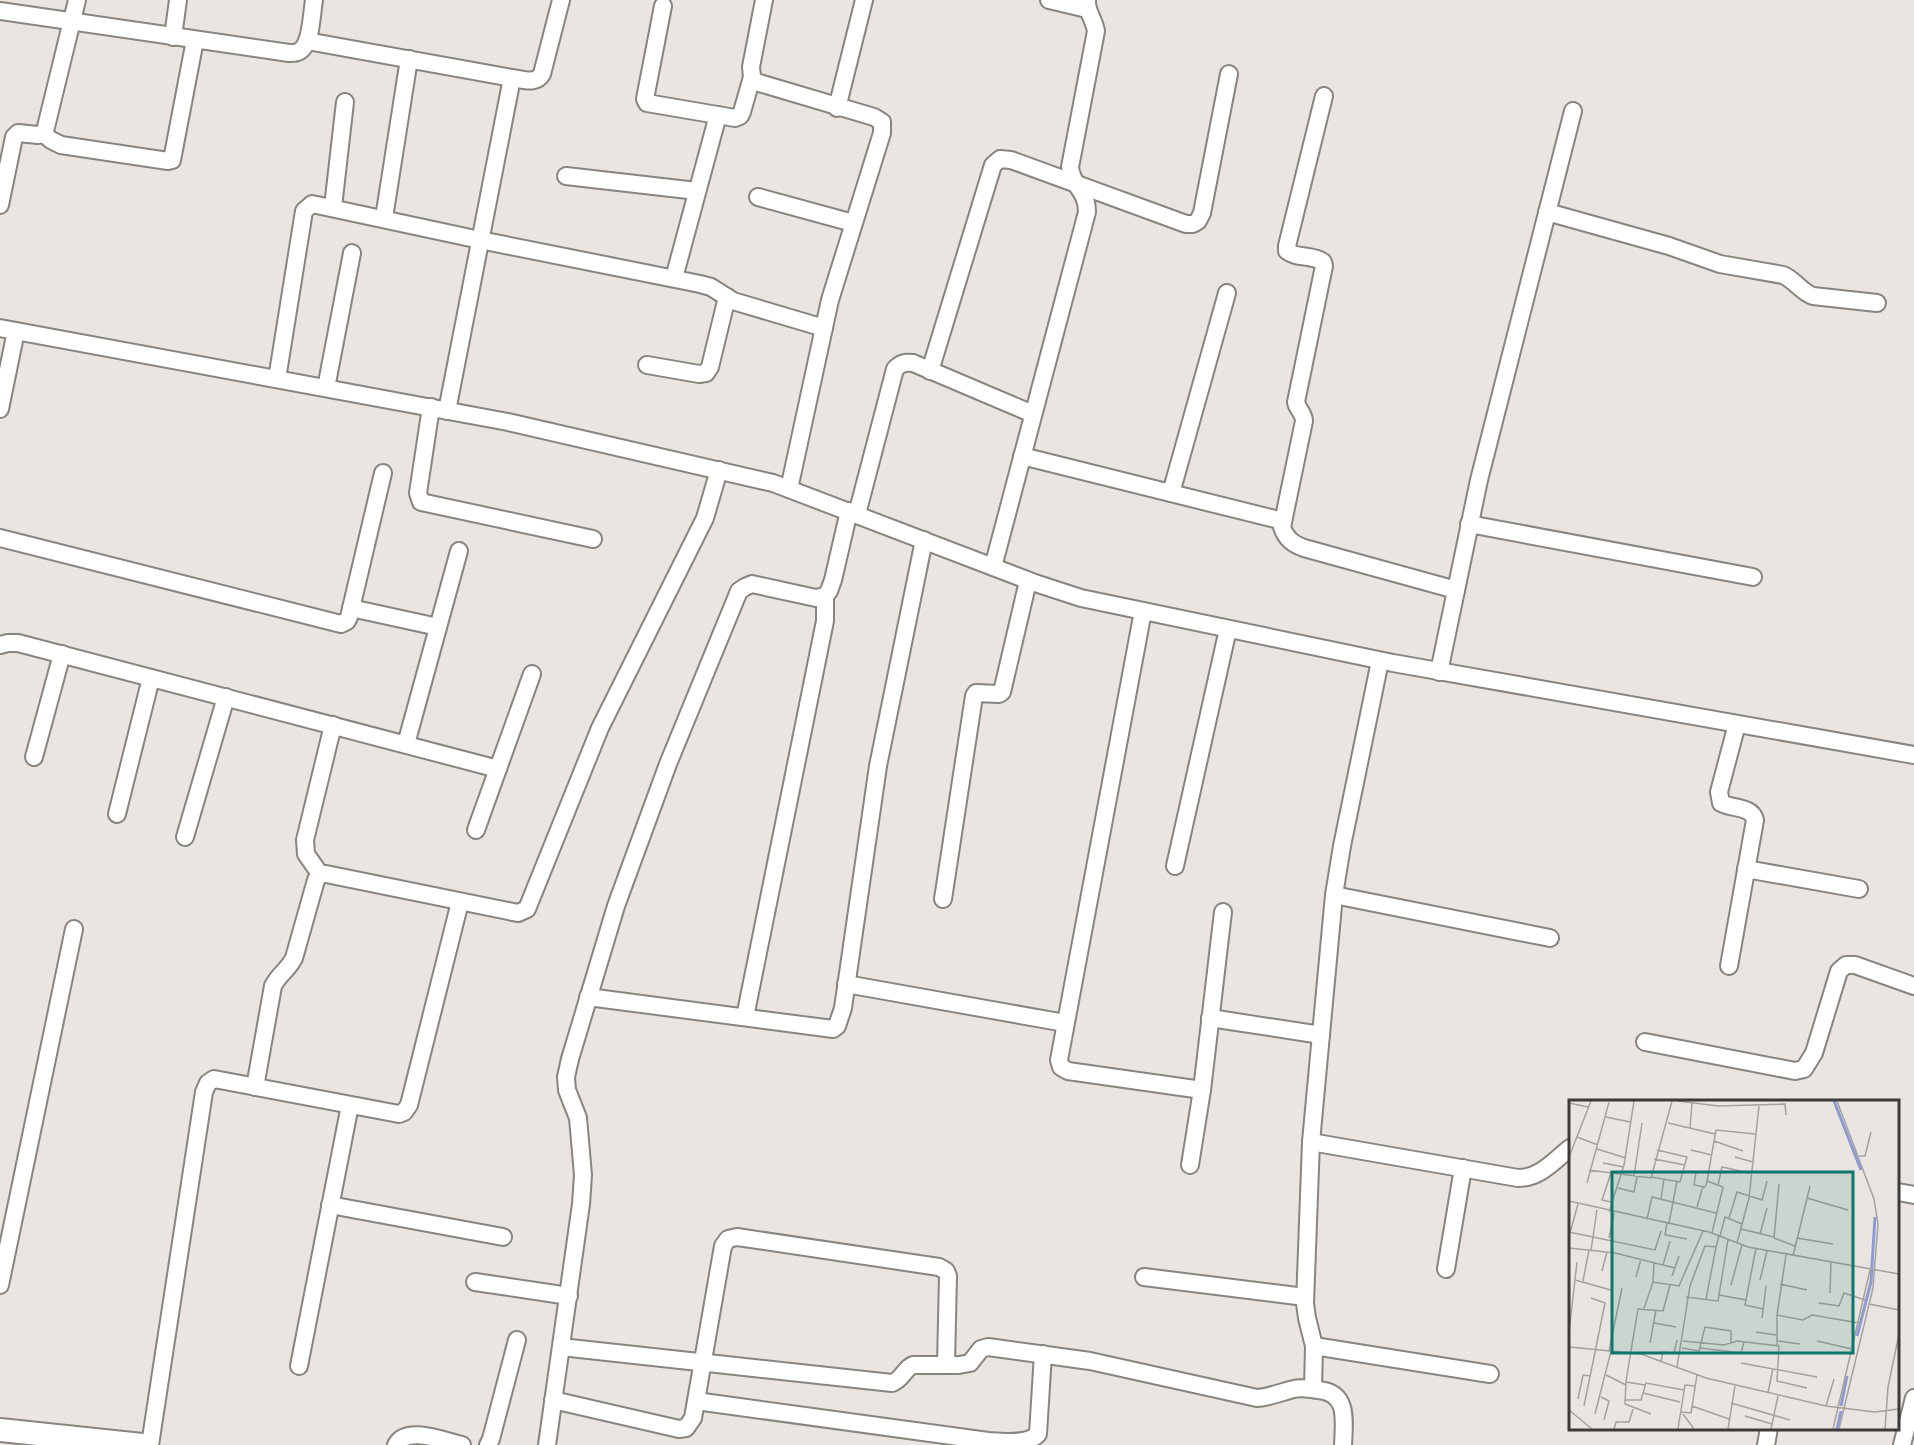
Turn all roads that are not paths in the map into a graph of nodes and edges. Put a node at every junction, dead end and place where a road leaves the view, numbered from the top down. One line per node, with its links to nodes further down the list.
1 (77, 0): 11 (street)
2 (178, 0): 12 (street)
3 (314, 0): 14 (street)
4 (561, 0): 18 (street)
5 (764, 0): 17 (street)
6 (864, 0): 21 (street)
7 (1049, 0): 8 (street)
8 (1087, 5): 26 (street)
9 (663, 6): 23 (street)
10 (0, 11): 11 (street)
11 (72, 21): 12 (street); 24 (street)
12 (173, 37): 13 (street)
13 (195, 40): 14 (street); 24 (street)
14 (307, 41): 15 (street)
15 (409, 59): 18 (street); 32 (street)
16 (1229, 74): 26 (street)
17 (752, 77): 21 (street); 23 (street)
18 (512, 78): 34 (street)
19 (1324, 96): 55 (street)
20 (345, 102): 30 (street)
21 (837, 108): 33 (street)
22 (1573, 111): 31 (street)
23 (718, 115): 27 (street)
24 (44, 134): 29 (street)
25 (566, 176): 27 (street)
26 (1075, 183): 43 (street); 48 (street)
27 (698, 191): 36 (street)
28 (758, 197): 33 (street)
29 (0, 205)
30 (333, 207): 32 (street); 44 (street)
31 (1547, 212): 39 (street); 56 (street)
32 (384, 218): 34 (street)
33 (853, 223): 40 (street)
34 (480, 240): 36 (street); 47 (street)
35 (352, 253): 45 (street)
36 (674, 278): 38 (street)
37 (1227, 293): 53 (street)
38 (727, 297): 40 (street); 42 (street)
39 (1877, 303)
40 (824, 328): 52 (street)
41 (8, 329): 44 (street); 46 (street)
42 (647, 365)
43 (930, 371): 48 (street); 54 (street)
44 (277, 379): 45 (street)
45 (326, 388): 47 (street)
46 (0, 409)
47 (439, 409): 50 (street); 58 (street)
48 (1033, 414): 49 (street)
49 (1022, 456): 53 (street); 61 (street)
50 (719, 471): 52 (street); 92 (street)
51 (383, 473): 66 (street)
52 (789, 489): 54 (street)
53 (1171, 493): 55 (street)
54 (853, 513): 59 (street); 65 (street)
55 (1283, 521): 64 (street)
56 (1469, 524): 62 (street); 64 (street)
57 (0, 538): 66 (street)
58 (593, 539)
59 (924, 540): 61 (street); 97 (street)
60 (459, 550): 68 (street)
61 (993, 567): 63 (street)
62 (1753, 577)
63 (1028, 581): 67 (street); 91 (street)
64 (1456, 590): 73 (street)
65 (825, 596): 99 (street); 100 (street)
66 (351, 608): 68 (street)
67 (1143, 611): 69 (street); 102 (street)
68 (438, 627): 79 (street)
69 (1228, 629): 72 (street); 86 (street)
70 (0, 645): 71 (street)
71 (62, 654): 75 (street); 81 (street)
72 (1380, 661): 73 (street); 90 (street)
73 (1439, 672): 77 (street)
74 (532, 674): 82 (street)
75 (151, 678): 76 (street); 83 (street)
76 (226, 697): 78 (street); 85 (street)
77 (1737, 724): 80 (street); 87 (street)
78 (333, 725): 79 (street); 88 (street)
79 (406, 744): 82 (street)
80 (1914, 755)
81 (34, 757)
82 (498, 769): 84 (street)
83 (117, 814)
84 (476, 830)
85 (185, 837)
86 (1175, 866)
87 (1746, 869): 89 (street); 96 (street)
88 (320, 874): 92 (street); 105 (street)
89 (1859, 889)
90 (1334, 895): 95 (street); 103 (street)
91 (943, 900)
92 (460, 902): 107 (street)
93 (1223, 912): 101 (street)
94 (74, 929): 119 (street)
95 (1550, 938)
96 (1729, 966)
97 (846, 984): 100 (street); 102 (street)
98 (1914, 986): 104 (street)
99 (588, 997): 100 (street); 120 (street)
100 (745, 1017)
101 (1210, 1018): 103 (street); 106 (street)
102 (1065, 1023): 106 (street)
103 (1321, 1035): 108 (street)
104 (1646, 1042)
105 (255, 1087): 107 (street); 137 (street)
106 (1202, 1090): 110 (street)
107 (350, 1105): 114 (street)
108 (1311, 1142): 111 (street); 121 (street)
109 (1569, 1149): 111 (street)
110 (1190, 1165)
111 (1463, 1168): 116 (street)
112 (1899, 1192): 113 (street)
113 (1914, 1195)
114 (330, 1205): 115 (street); 128 (street)
115 (503, 1237)
116 (1446, 1269)
117 (1144, 1277): 121 (street)
118 (475, 1282): 120 (street)
119 (0, 1285)
120 (569, 1296): 124 (street)
121 (1305, 1297): 123 (street)
122 (517, 1340): 140 (street)
123 (1314, 1346): 129 (street); 130 (street)
124 (561, 1347): 126 (street); 131 (street)
125 (1043, 1354): 127 (street); 130 (street); 132 (street)
126 (702, 1363): 127 (street); 127 (street); 132 (street)
127 (946, 1364)
128 (299, 1366)
129 (1490, 1374)
130 (1313, 1389): 142 (street)
131 (554, 1400): 132 (street); 141 (street)
132 (696, 1401)
133 (1908, 1405): 144 (street)
134 (0, 1430): 136 (main road)
135 (1769, 1430): 143 (street)
136 (142, 1445)
137 (150, 1445)
138 (396, 1445): 139 (street)
139 (462, 1445)
140 (488, 1445)
141 (547, 1445)
142 (1343, 1445)
143 (1766, 1445)
144 (1902, 1445)

